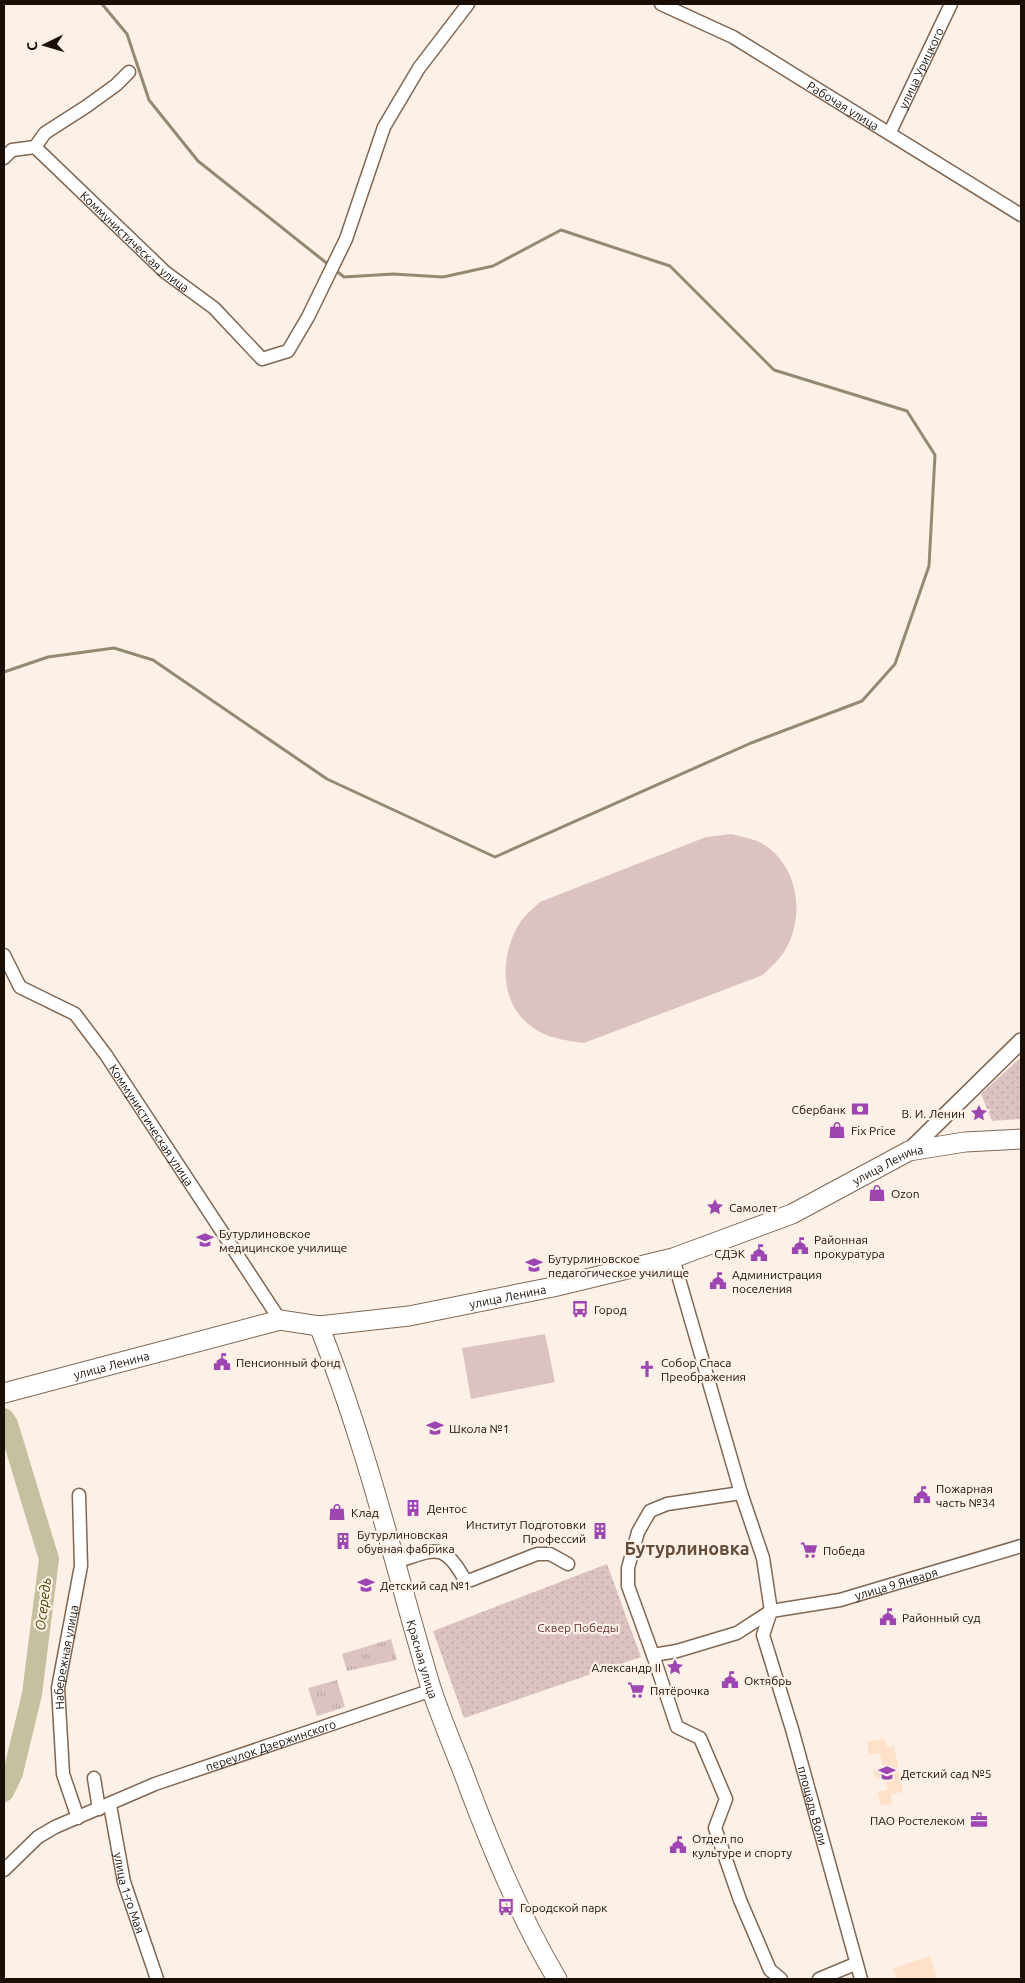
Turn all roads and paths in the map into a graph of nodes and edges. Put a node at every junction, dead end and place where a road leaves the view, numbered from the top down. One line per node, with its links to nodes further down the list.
1 (468, 4): 6 (street, Коммунистическая улица)
2 (661, 4): 5 (street, Рабочая улица)
3 (951, 4): 5 (street, улица Урицкого)
4 (129, 72): 6 (street)
5 (890, 132): 8 (street, Рабочая улица)
6 (35, 146): 7 (street)
7 (4, 158)
8 (1021, 215)
9 (4, 956): 14 (street, Коммунистическая улица)
10 (1021, 1041): 12 (street, улица Ленина)
11 (1021, 1139): 12 (main road)
12 (909, 1150): 13 (main road, улица Ленина)
13 (673, 1258): 15 (main road, улица Ленина); 17 (street, площадь Воли)
14 (280, 1320): 15 (main road, улица Ленина); 16 (main road, улица Ленина)
15 (319, 1326): 20 (main road, Красная улица)
16 (4, 1392)
17 (741, 1493): 22 (street, площадь Воли); 23 (street)
18 (79, 1495): 27 (street, Набережная улица)
19 (1021, 1546): 22 (street, улица 9 Января)
20 (396, 1562): 21 (street); 24 (main road, Красная улица)
21 (568, 1564)
22 (771, 1611): 23 (street); 29 (street, площадь Воли)
23 (654, 1655): 32 (street)
24 (432, 1690): 26 (street, переулок Дзержинского); 31 (main road, Красная улица)
25 (94, 1778): 26 (street, улица 1-го Мая)
26 (105, 1807): 27 (street); 30 (street, улица 1-го Мая)
27 (78, 1818): 28 (street)
28 (4, 1870)
29 (855, 1964): 33 (street); 34 (street, площадь Воли)
30 (157, 1979)
31 (557, 1979)
32 (780, 1979)
33 (819, 1979)
34 (861, 1979)

